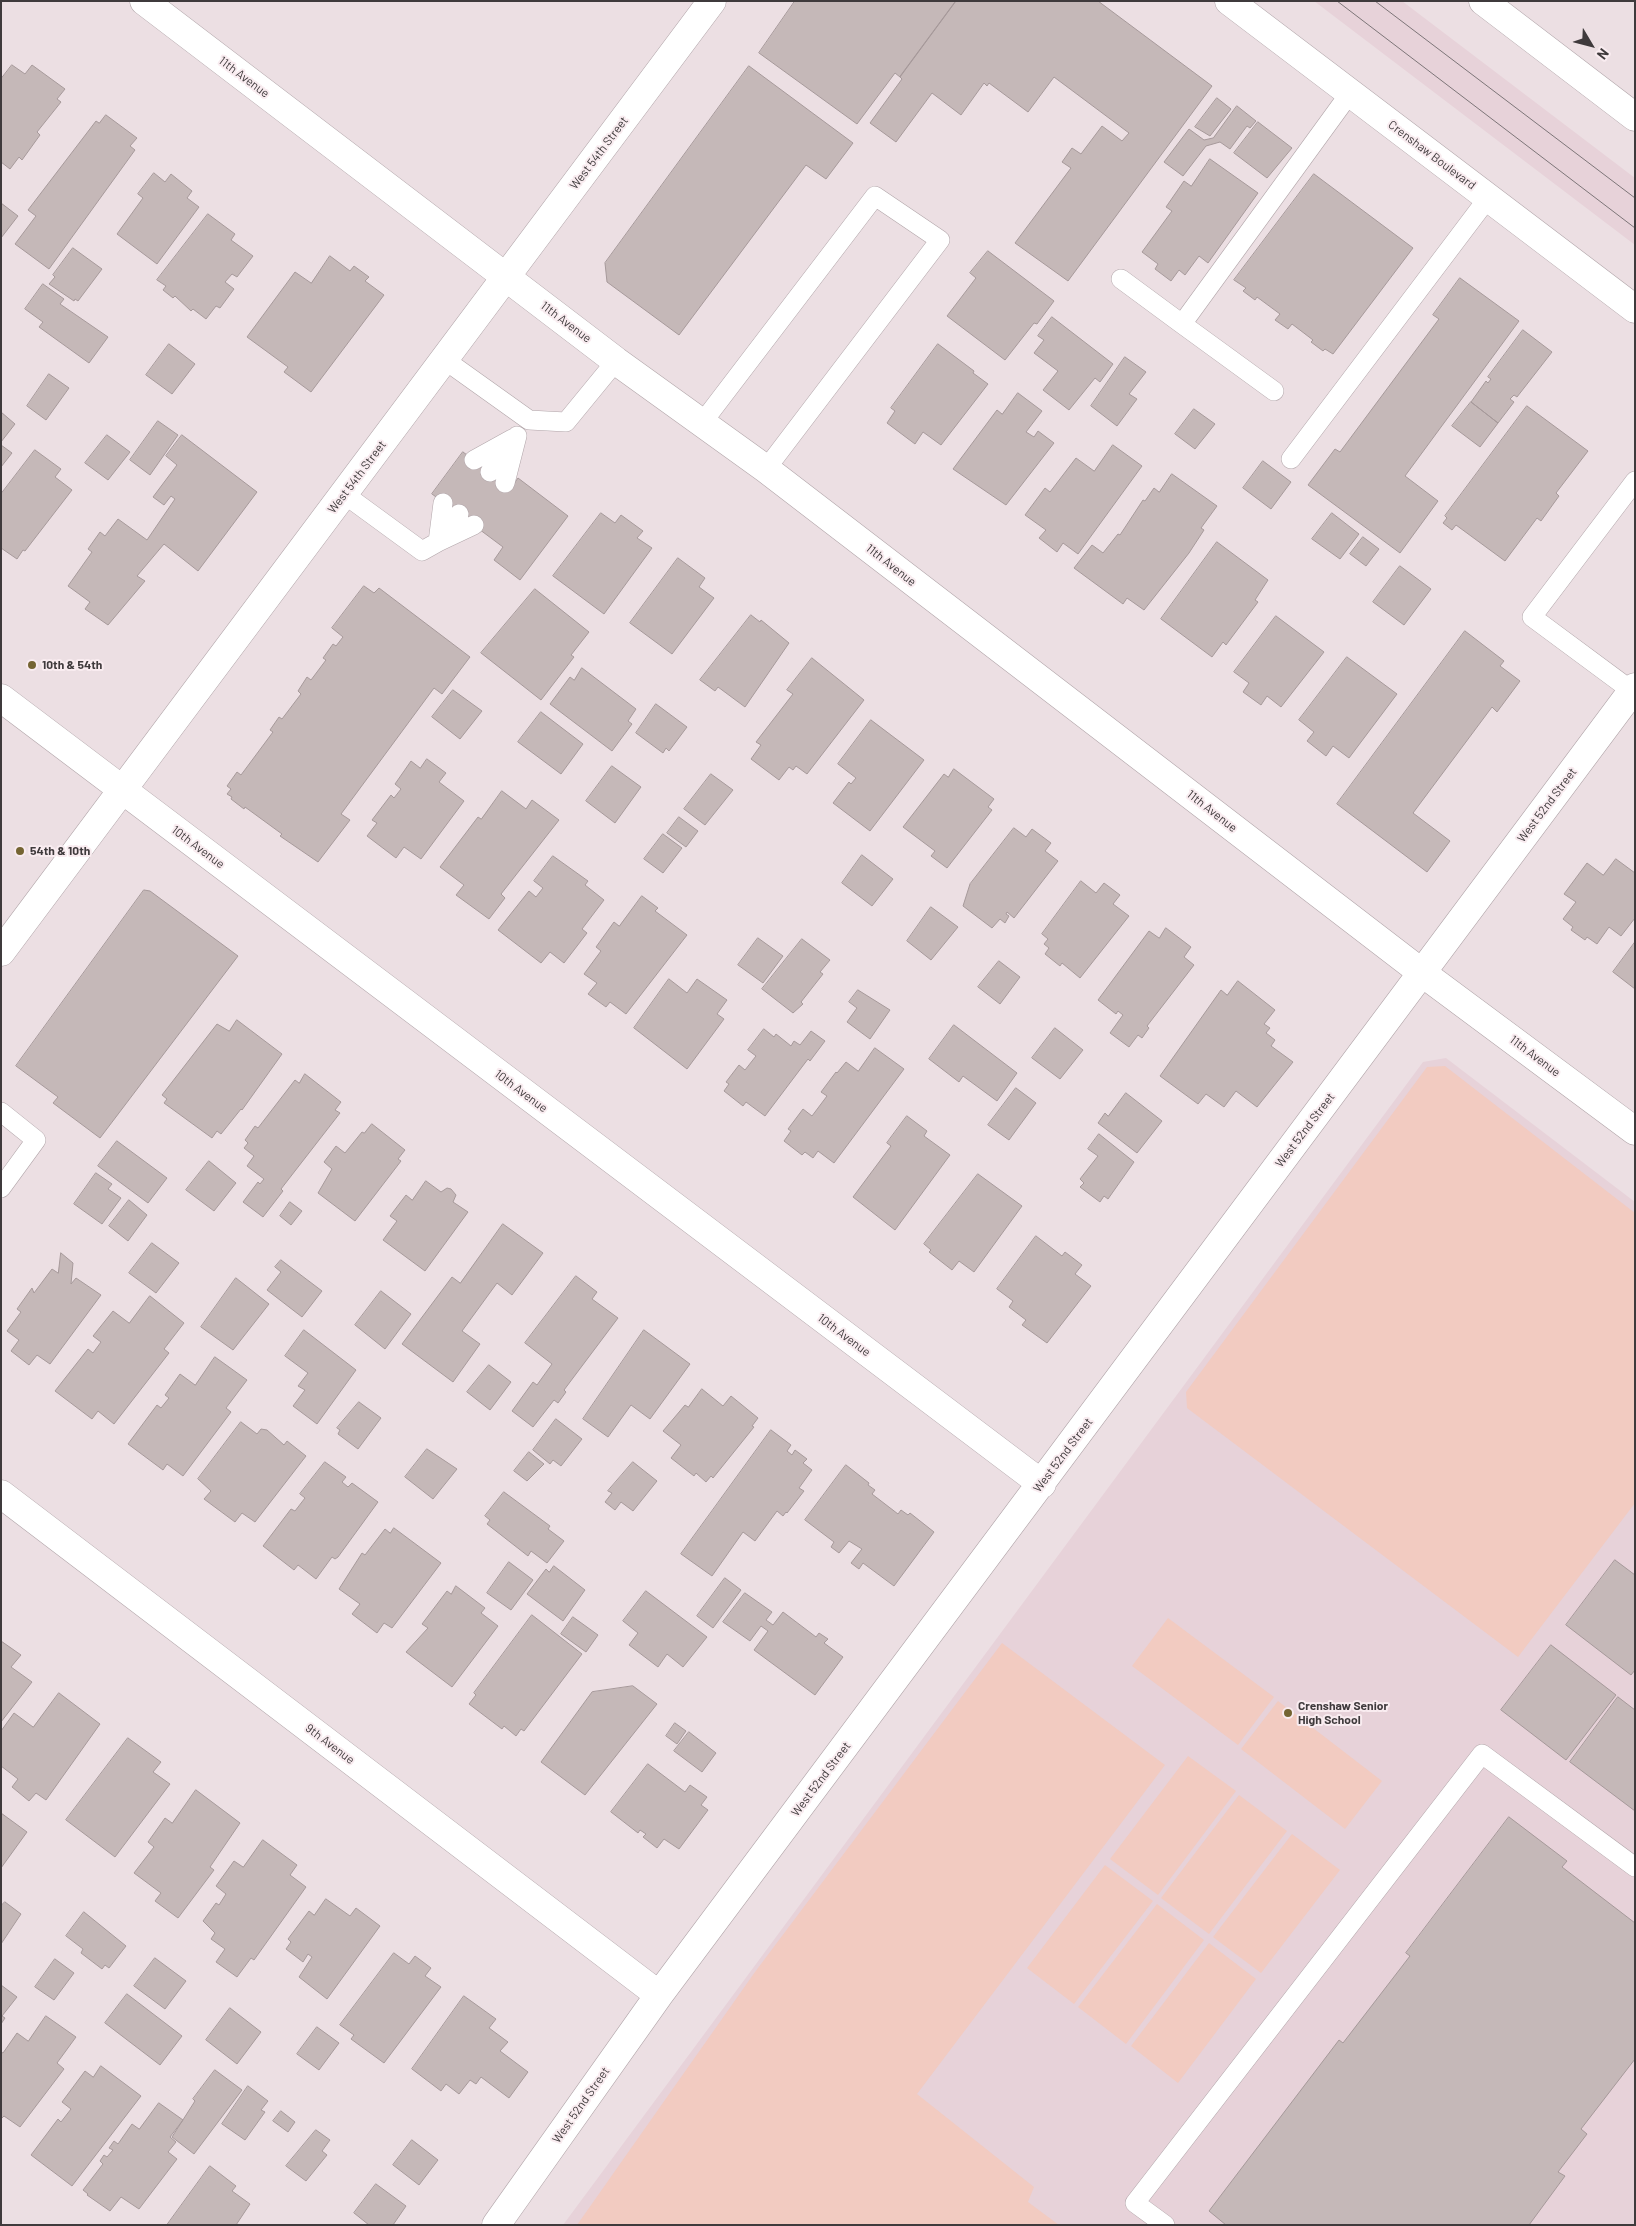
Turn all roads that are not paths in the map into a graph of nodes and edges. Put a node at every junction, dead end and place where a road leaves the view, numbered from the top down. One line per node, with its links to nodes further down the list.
1 (144, 1): 8 (street, 11th Avenue)
2 (712, 1): 8 (street, West 54th Street)
3 (1229, 1): 5 (street, Crenshaw Boulevard)
4 (1483, 1): 6 (street)
5 (1350, 93): 7 (street, Crenshaw Boulevard); 11 (lane)
6 (1635, 117)
7 (1488, 198): 10 (street, Crenshaw Boulevard); 18 (lane)
8 (507, 277): 12 (street, West 54th Street); 13 (street, 11th Avenue)
9 (1121, 279): 11 (lane)
10 (1635, 309)
11 (1182, 324): 14 (lane)
12 (446, 360): 15 (lane); 23 (street, West 54th Street)
13 (616, 361): 15 (lane); 16 (street, 11th Avenue)
14 (1274, 391)
15 (529, 420): 17 (lane)
16 (702, 422): 20 (street, 11th Avenue); 20 (lane)
17 (517, 436): 19 (lane); 21 (lane)
18 (1291, 459)
19 (474, 460)
20 (766, 469): 31 (street, 11th Avenue)
21 (498, 478)
22 (1635, 481): 27 (lane)
23 (344, 494): 26 (lane); 29 (street, West 54th Street)
24 (443, 502): 26 (lane)
25 (466, 520): 26 (lane)
26 (438, 542)
27 (1634, 689): 31 (street, West 52nd Street)
28 (1, 698): 29 (street, 10th Avenue)
29 (123, 790): 30 (street, West 54th Street); 35 (street, 10th Avenue)
30 (1, 952)
31 (1421, 972): 33 (street, 11th Avenue); 35 (street, West 52nd Street)
32 (1, 1112): 34 (lane)
33 (1635, 1131)
34 (1, 1188)
35 (1042, 1484): 38 (street, West 52nd Street)
36 (1, 1494): 38 (street, 9th Avenue)
37 (1635, 1867): 40 (lane)
38 (659, 1995): 39 (street, West 52nd Street)
39 (496, 2225)
40 (1164, 2225)

